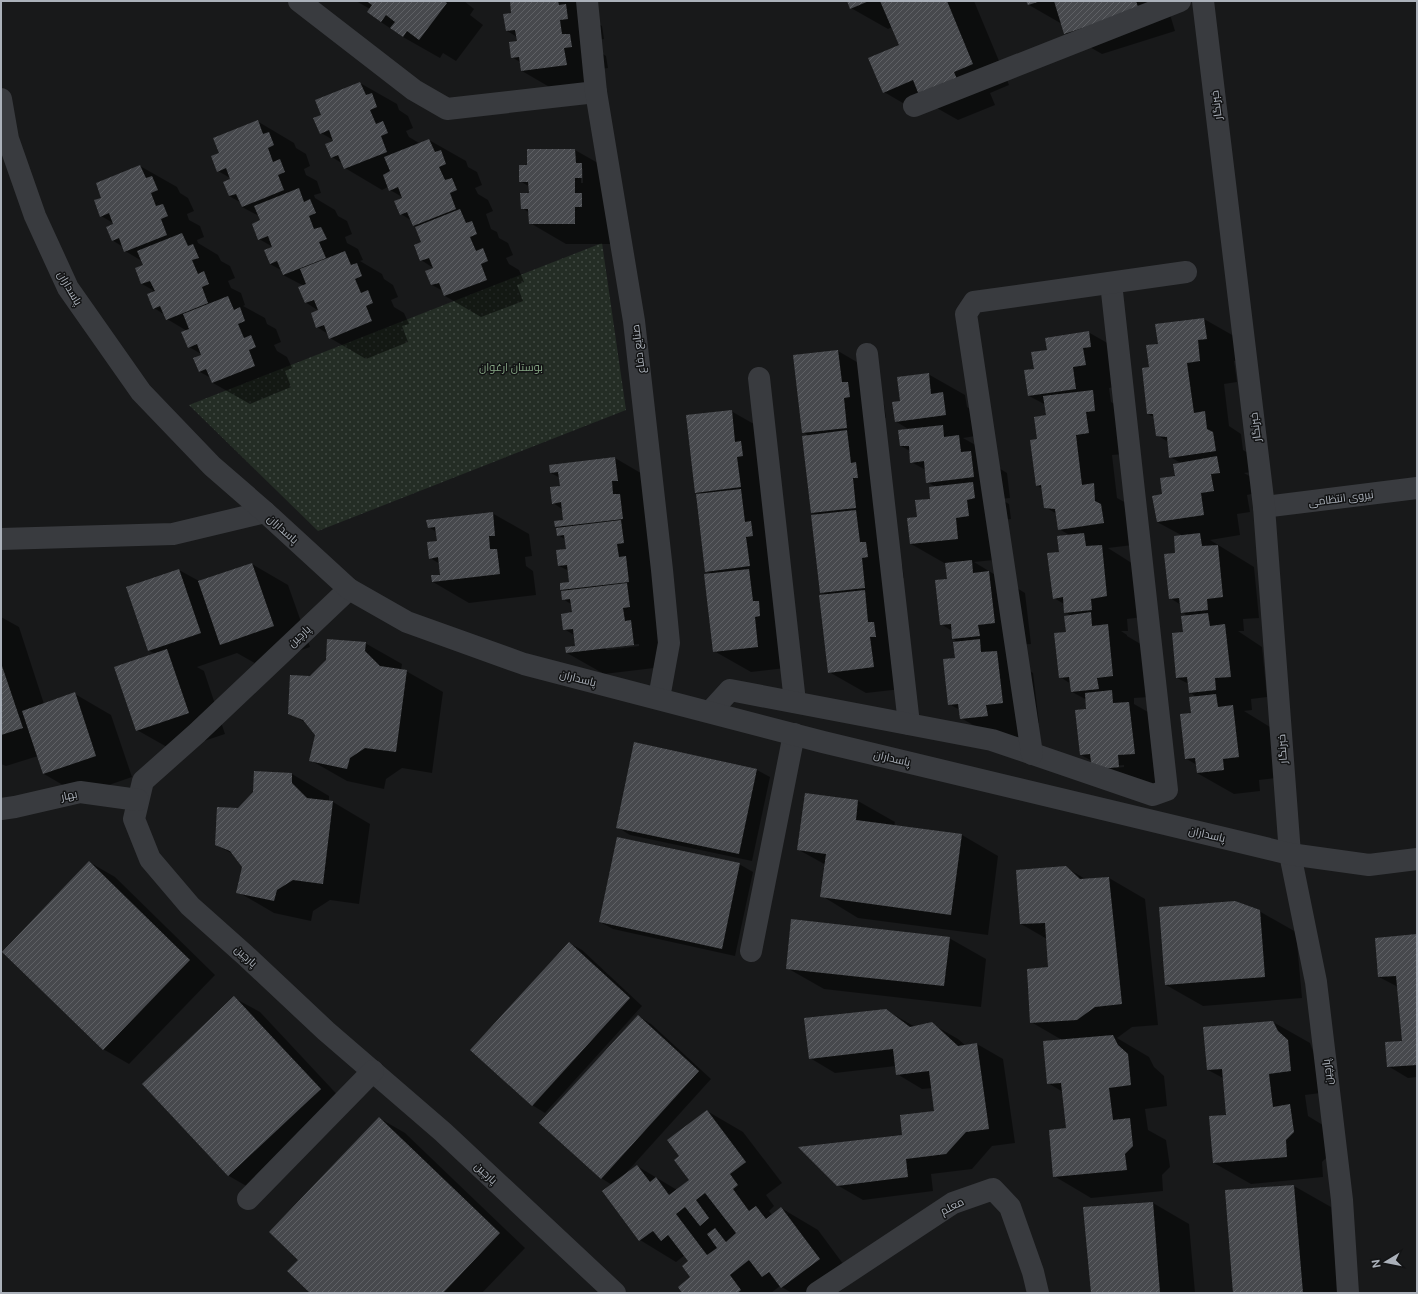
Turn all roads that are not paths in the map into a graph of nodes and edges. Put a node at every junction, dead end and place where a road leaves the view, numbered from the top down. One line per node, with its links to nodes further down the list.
1 (299, 1): 5 (street)
2 (587, 1): 5 (street, صنایع دفاع)
3 (1180, 1): 7 (street)
4 (1203, 1): 13 (street, خبرنگار)
5 (596, 92): 17 (street, صنایع دفاع)
6 (1, 99): 14 (street, پاسداران)
7 (914, 106)
8 (1186, 272): 9 (street)
9 (1111, 284): 22 (street); 22 (street)
10 (867, 354): 20 (street)
11 (759, 378): 18 (street)
12 (1417, 488): 13 (street, نیروی انتظامی)
13 (1264, 507): 25 (street, خبرنگار)
14 (265, 512): 15 (street); 16 (street, پاسداران)
15 (1, 539)
16 (349, 589): 17 (street, پاسداران); 23 (street, پارچین)
17 (658, 698): 19 (street, پاسداران)
18 (795, 702): 19 (street); 20 (street)
19 (710, 712): 21 (street, پاسداران)
20 (909, 724): 22 (street)
21 (794, 734): 25 (street, پاسداران); 27 (street)
22 (1032, 754)
23 (138, 800): 24 (street, بهار); 28 (street, پارچین)
24 (1, 809)
25 (1290, 854): 26 (street, پاسداران); 33 (street, پارچین)
26 (1417, 858)
27 (751, 951)
28 (374, 1071): 29 (street); 30 (street, پارچین)
29 (248, 1199)
30 (615, 1293)
31 (817, 1293): 32 (street, معلم)
32 (1038, 1293)
33 (1348, 1293)

